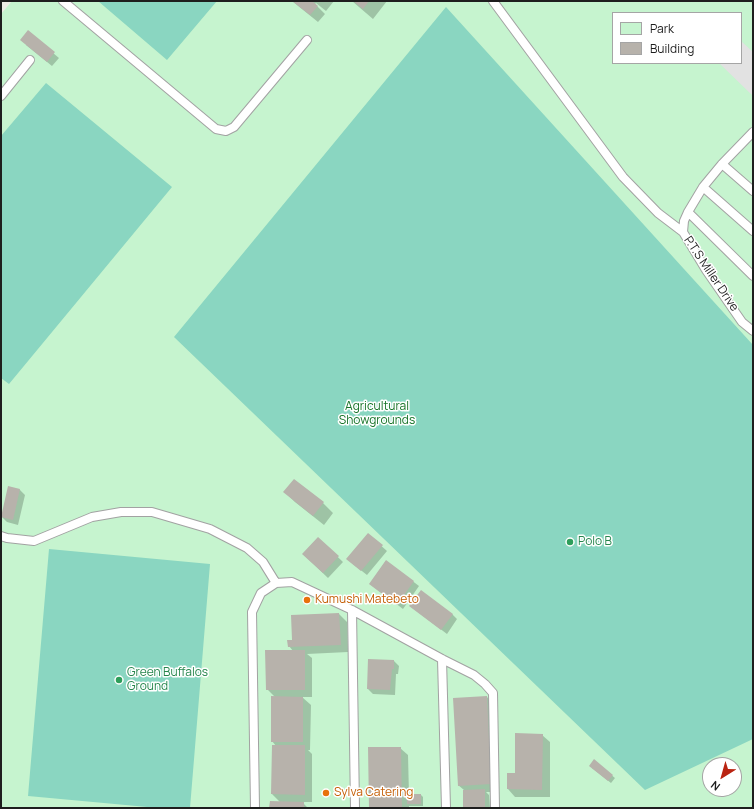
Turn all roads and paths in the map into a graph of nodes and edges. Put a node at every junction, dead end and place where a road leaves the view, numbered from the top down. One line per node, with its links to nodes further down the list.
1 (63, 1): 3 (lane)
2 (493, 1): 12 (lane)
3 (307, 40)
4 (30, 60): 5 (lane)
5 (1, 96)
6 (751, 137): 7 (lane, P.T.S Miller Drive)
7 (722, 164): 8 (lane, P.T.S Miller Drive); 9 (lane)
8 (703, 187): 10 (lane, P.T.S Miller Drive); 11 (lane)
9 (753, 191)
10 (688, 212): 12 (lane, P.T.S Miller Drive); 13 (lane)
11 (753, 230)
12 (683, 232): 14 (lane, P.T.S Miller Drive)
13 (753, 276)
14 (753, 331)
15 (1, 536): 16 (lane)
16 (276, 583): 17 (lane); 19 (lane)
17 (352, 610): 18 (lane); 20 (lane)
18 (442, 659): 21 (lane); 22 (lane)
19 (255, 808)
20 (355, 808)
21 (446, 808)
22 (495, 808)

